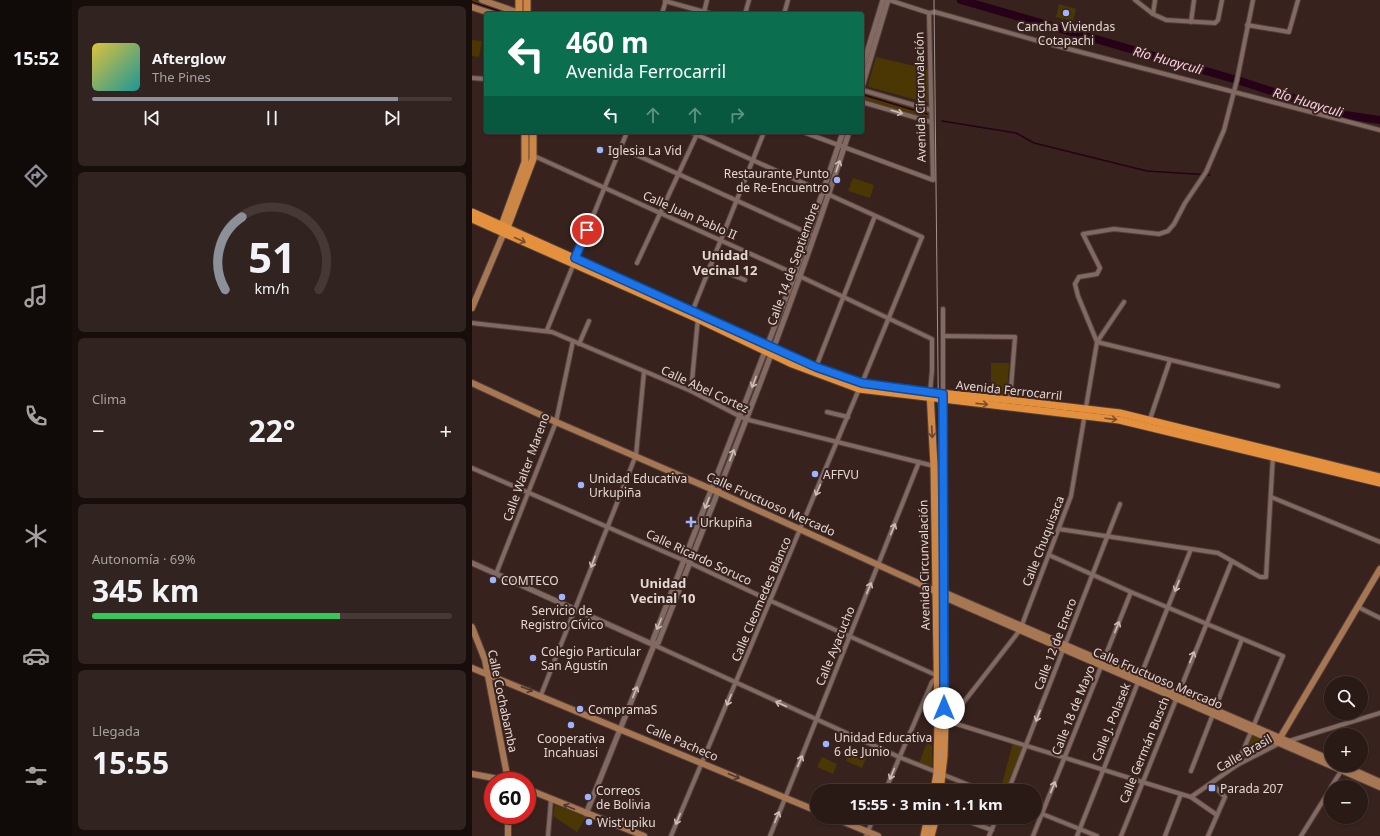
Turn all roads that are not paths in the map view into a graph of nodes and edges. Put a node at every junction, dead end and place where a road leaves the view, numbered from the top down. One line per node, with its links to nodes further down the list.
1 (482, 0): 18 (main road)
2 (519, 0): 19 (main road)
3 (527, 0): 20 (main road)
4 (666, 0): 21 (street); 22 (street)
5 (707, 0): 22 (street)
6 (749, 0): 23 (street)
7 (788, 0): 24 (street)
8 (883, 0): 29 (street)
9 (888, 0): 25 (street); 32 (street)
10 (1135, 0): 26 (street)
11 (1155, 0): 26 (street)
12 (1194, 0): 27 (street)
13 (1222, 0): 27 (street)
14 (1253, 0): 28 (street)
15 (1298, 0): 28 (street)
16 (472, 7): 17 (main road)
17 (488, 12)
18 (515, 12)
19 (520, 12)
20 (527, 12)
21 (663, 12)
22 (704, 12)
23 (746, 12)
24 (785, 12)
25 (930, 13): 34 (street); 36 (street, Avenida Circunvalación)
26 (1153, 14): 27 (street)
27 (1191, 22)
28 (1247, 25): 34 (street)
29 (864, 62)
30 (472, 78): 31 (street)
31 (484, 78)
32 (864, 80)
33 (864, 91): 36 (street)
34 (1234, 93): 38 (street); 81 (street)
35 (864, 103): 37 (street, one-way to 37)
36 (931, 110): 37 (street, Avenida Circunvalación)
37 (931, 122): 48 (street, Avenida Circunvalación)
38 (1380, 130)
39 (525, 134): 50 (main road)
40 (533, 134): 50 (main road)
41 (626, 134): 49 (street)
42 (697, 134): 52 (street)
43 (699, 134): 51 (street)
44 (763, 134): 51 (street)
45 (808, 134): 48 (street)
46 (843, 134): 48 (street, Calle 14 de Septiembre)
47 (848, 134): 48 (street, Calle 14 de Septiembre)
48 (841, 147): 54 (street, Calle 14 de Septiembre)
49 (621, 148): 52 (street); 53 (street)
50 (530, 155): 53 (street, Calle Juan Pablo II); 60 (main road)
51 (752, 160): 54 (street); 55 (street)
52 (679, 174): 55 (street); 57 (street)
53 (605, 188): 57 (street, Calle Juan Pablo II); 63 (street)
54 (825, 193): 58 (street); 61 (street, Calle 14 de Septiembre)
55 (736, 200): 61 (street); 62 (street)
56 (472, 212): 60 (highway, Avenida Ferrocarril)
57 (661, 213): 62 (street, Calle Juan Pablo II); 64 (street)
58 (875, 216): 68 (street); 74 (street, Calle Cleomedes Blanco)
59 (472, 219): 60 (highway, Avenida Ferrocarril)
60 (503, 231): 63 (highway, Avenida Ferrocarril); 70 (main road)
61 (812, 235): 66 (street, Calle 14 de Septiembre)
62 (720, 240): 65 (street); 66 (street, Calle Juan Pablo II)
63 (574, 261): 72 (highway, Avenida Ferrocarril); 77 (street)
64 (637, 263)
65 (710, 266): 67 (street); 72 (street)
66 (798, 275): 68 (street, Calle Juan Pablo II); 83 (street, Calle 14 de Septiembre)
67 (745, 280)
68 (845, 297): 74 (street, Calle Juan Pablo II); 85 (street)
69 (1124, 302): 81 (street)
70 (472, 308)
71 (944, 309): 78 (street, Avenida Circunvalación)
72 (692, 313): 73 (highway, Avenida Ferrocarril)
73 (699, 316): 83 (highway, Avenida Ferrocarril); 90 (street)
74 (889, 319): 79 (street, Calle Juan Pablo II); 88 (street, Calle Cleomedes Blanco)
75 (589, 321): 82 (street)
76 (472, 323): 77 (street, Calle Abel Cortez)
77 (547, 330): 80 (street, Calle Abel Cortez)
78 (943, 336): 92 (street, Avenida Circunvalación); 93 (street)
79 (932, 339): 91 (street, Avenida Circunvalación)
80 (573, 341): 82 (street, Calle Abel Cortez); 99 (street, Calle Walter Mareno)
81 (1097, 342): 84 (street); 95 (street, Calle Chuquisaca)
82 (579, 344): 86 (street, Calle Abel Cortez)
83 (769, 350): 85 (highway, Avenida Ferrocarril); 88 (highway, Avenida Ferrocarril); 96 (street, Calle 14 de Septiembre, one-way to 96); 98 (street, Calle 14 de Septiembre)
84 (1170, 360): 89 (street); 100 (street)
85 (816, 367): 88 (highway, Avenida Ferrocarril)
86 (644, 372): 90 (street, Calle Abel Cortez); 103 (street)
87 (472, 383): 99 (main road, Calle Fructuoso Mercado)
88 (861, 386): 91 (highway, Avenida Ferrocarril); 97 (street, Calle Cleomedes Blanco)
89 (1278, 386)
90 (691, 391): 96 (street, Calle Abel Cortez)
91 (930, 395): 92 (highway, Avenida Ferrocarril); 105 (main road, Avenida Circunvalación, one-way to 105)
92 (943, 397): 93 (highway, Avenida Ferrocarril); 95 (highway, Avenida Ferrocarril, one-way to 95); 127 (main road, Avenida Circunvalación)
93 (1010, 400): 95 (highway, Avenida Ferrocarril)
94 (826, 412): 97 (street)
95 (1085, 412): 100 (highway, Avenida Ferrocarril); 114 (street, Calle Chuquisaca)
96 (740, 417): 98 (street, Calle Abel Cortez); 109 (street, Calle 14 de Septiembre)
97 (848, 417): 101 (street, Calle Cleomedes Blanco)
98 (746, 419): 101 (street, Calle Abel Cortez); 109 (street, Calle 14 de Septiembre, one-way to 98)
99 (556, 422): 103 (main road, Calle Fructuoso Mercado); 110 (street, Calle Walter Mareno)
100 (1149, 423): 102 (highway, Avenida Ferrocarril)
101 (838, 442): 104 (street, Calle Abel Cortez); 115 (street, Calle Cleomedes Blanco, one-way to 115)
102 (1273, 452): 107 (highway, Avenida Ferrocarril); 108 (highway, Avenida Ferrocarril); 111 (street)
103 (636, 455): 109 (main road, Calle Fructuoso Mercado); 113 (street)
104 (919, 462): 105 (street, Calle Abel Cortez); 123 (street, Calle Ayacucho, one-way to 104)
105 (934, 466): 127 (main road, Avenida Circunvalación)
106 (472, 468): 110 (street, Calle Ricardo Soruco)
107 (1380, 476)
108 (1380, 483)
109 (715, 491): 115 (main road, Calle Fructuoso Mercado); 120 (street, Calle 14 de Septiembre)
110 (529, 493): 113 (street, Calle Ricardo Soruco); 125 (street, Calle Walter Mareno)
111 (1271, 497): 117 (street); 121 (street)
112 (1120, 504): 116 (street, Calle 12 de Enero)
113 (607, 526): 120 (street, Calle Ricardo Soruco); 132 (street, one-way to 132)
114 (1059, 529): 116 (street); 119 (street, Calle Chuquisaca)
115 (801, 530): 123 (main road, Calle Fructuoso Mercado); 129 (street, Calle Cleomedes Blanco)
116 (1108, 536): 118 (street); 126 (street, Calle 12 de Enero)
117 (1380, 542)
118 (1191, 549): 121 (street); 131 (street, Calle J. Polasek, one-way to 131)
119 (1049, 555): 126 (street); 136 (street, Calle Chuquisaca)
120 (687, 561): 129 (street, Calle Ricardo Soruco); 139 (street, Calle 14 de Septiembre)
121 (1232, 561): 134 (street, Calle Germán Busch)
122 (472, 563): 125 (street)
123 (878, 565): 127 (main road, Calle Fructuoso Mercado); 137 (street, Calle Ayacucho, one-way to 123)
124 (1380, 569): 130 (main road)
125 (496, 574): 132 (street)
126 (1092, 575): 128 (street); 140 (street, Calle 12 de Enero)
127 (938, 591): 136 (main road, Calle Fructuoso Mercado); 144 (main road, Avenida Circunvalación); 152 (main road, Avenida Circunvalación)
128 (1131, 592): 131 (street); 141 (street, Calle 18 de Mayo, one-way to 128)
129 (771, 601): 137 (street, Calle Ricardo Soruco); 146 (street, Calle Cleomedes Blanco)
130 (1358, 607): 133 (street); 155 (main road)
131 (1168, 608): 134 (street); 145 (street, Calle J. Polasek)
132 (575, 610): 139 (street); 147 (street)
133 (1380, 618)
134 (1206, 623): 138 (street); 148 (street, Calle Germán Busch, one-way to 134)
135 (472, 627): 143 (main road, Calle Cochabamba)
136 (1021, 627): 140 (main road, Calle Fructuoso Mercado); 152 (street, Calle Chuquisaca)
137 (850, 636): 144 (street, Calle Ricardo Soruco); 151 (street, Calle Ayacucho)
138 (1242, 639): 149 (street); 154 (street)
139 (654, 646): 146 (street); 153 (street, Calle 14 de Septiembre, one-way to 139)
140 (1064, 646): 141 (main road, Calle Fructuoso Mercado); 157 (street, Calle 12 de Enero, one-way to 157)
141 (1102, 663): 145 (main road, Calle Fructuoso Mercado); 160 (street, Calle 18 de Mayo)
142 (472, 668): 143 (main road, Calle Pacheco)
143 (487, 674): 147 (main road, Calle Pacheco, one-way to 147); 166 (main road, Calle Cochabamba)
144 (938, 676): 158 (street); 170 (main road, Avenida Circunvalación)
145 (1139, 679): 148 (main road, Calle Fructuoso Mercado); 164 (street, Calle J. Polasek)
146 (736, 684): 151 (street, one-way to 146); 162 (street, Calle Cleomedes Blanco, one-way to 162)
147 (541, 695): 153 (main road, Calle Pacheco)
148 (1177, 696): 149 (main road, Calle Fructuoso Mercado); 172 (street, Calle Germán Busch)
149 (1214, 711): 154 (main road, Calle Fructuoso Mercado); 165 (street)
150 (1380, 713): 156 (street, Calle Brasil)
151 (816, 720): 158 (street); 183 (street, Calle Ayacucho, one-way to 151)
152 (947, 721): 157 (street); 170 (main road, Avenida Circunvalación)
153 (620, 728): 162 (main road, Calle Pacheco); 188 (street, Calle 14 de Septiembre)
154 (1252, 728): 155 (main road, Calle Fructuoso Mercado); 163 (street)
155 (1280, 740): 156 (main road, Calle Fructuoso Mercado); 161 (main road, Calle Fructuoso Mercado); 163 (street, Calle Brasil)
156 (1288, 741): 159 (main road, Calle Fructuoso Mercado)
157 (1026, 746): 160 (street); 178 (street, Calle 12 de Enero)
158 (899, 757): 170 (street); 174 (street, one-way to 174)
159 (1324, 757)
160 (1064, 758): 164 (street); 189 (street, Calle 18 de Mayo, one-way to 160)
161 (1324, 759)
162 (702, 762): 183 (main road, Calle Pacheco, one-way to 183); 205 (street, Calle Cleomedes Blanco, one-way to 205)
163 (1237, 765): 179 (street, Calle Brasil)
164 (1103, 770): 172 (street); 199 (street, Calle J. Polasek)
165 (1191, 771)
166 (506, 772)
167 (1352, 772): 180 (main road, Calle Fructuoso Mercado)
168 (1355, 772): 173 (main road, Calle Fructuoso Mercado)
169 (472, 774): 171 (main road)
170 (940, 774): 175 (main road, Avenida Circunvalación); 176 (main road, Avenida Circunvalación); 177 (street)
171 (484, 776)
172 (1142, 781): 182 (street); 214 (street, Calle Germán Busch)
173 (1380, 782)
174 (888, 784)
175 (936, 784)
176 (940, 784)
177 (966, 784)
178 (1011, 784)
179 (1212, 784): 184 (street, Calle Brasil); 190 (street)
180 (1380, 787)
181 (536, 793): 186 (main road)
182 (1181, 794): 184 (street); 215 (street)
183 (785, 797): 187 (main road, Calle Pacheco); 206 (street, Calle Ayacucho, one-way to 183)
184 (1190, 797): 190 (street)
185 (1324, 798): 217 (street)
186 (551, 800): 188 (main road, one-way to 186); 203 (street)
187 (810, 808)
188 (586, 814): 204 (main road)
189 (1042, 814): 199 (street)
190 (1217, 815): 216 (street)
191 (508, 824): 202 (main road)
192 (846, 824): 201 (main road)
193 (871, 824): 201 (street)
194 (927, 824): 208 (main road)
195 (934, 824): 209 (main road)
196 (975, 824): 200 (street)
197 (994, 824): 200 (street)
198 (1038, 824): 211 (street, Calle 18 de Mayo)
199 (1080, 829): 212 (street, Calle J. Polasek); 213 (street)
200 (992, 830): 210 (street)
201 (867, 834): 207 (main road)
202 (508, 836)
203 (548, 836)
204 (644, 836)
205 (671, 836)
206 (770, 836)
207 (878, 836)
208 (924, 836)
209 (931, 836)
210 (989, 836)
211 (1033, 836)
212 (1077, 836)
213 (1097, 836)
214 (1121, 836)
215 (1165, 836)
216 (1208, 836)
217 (1300, 836)

